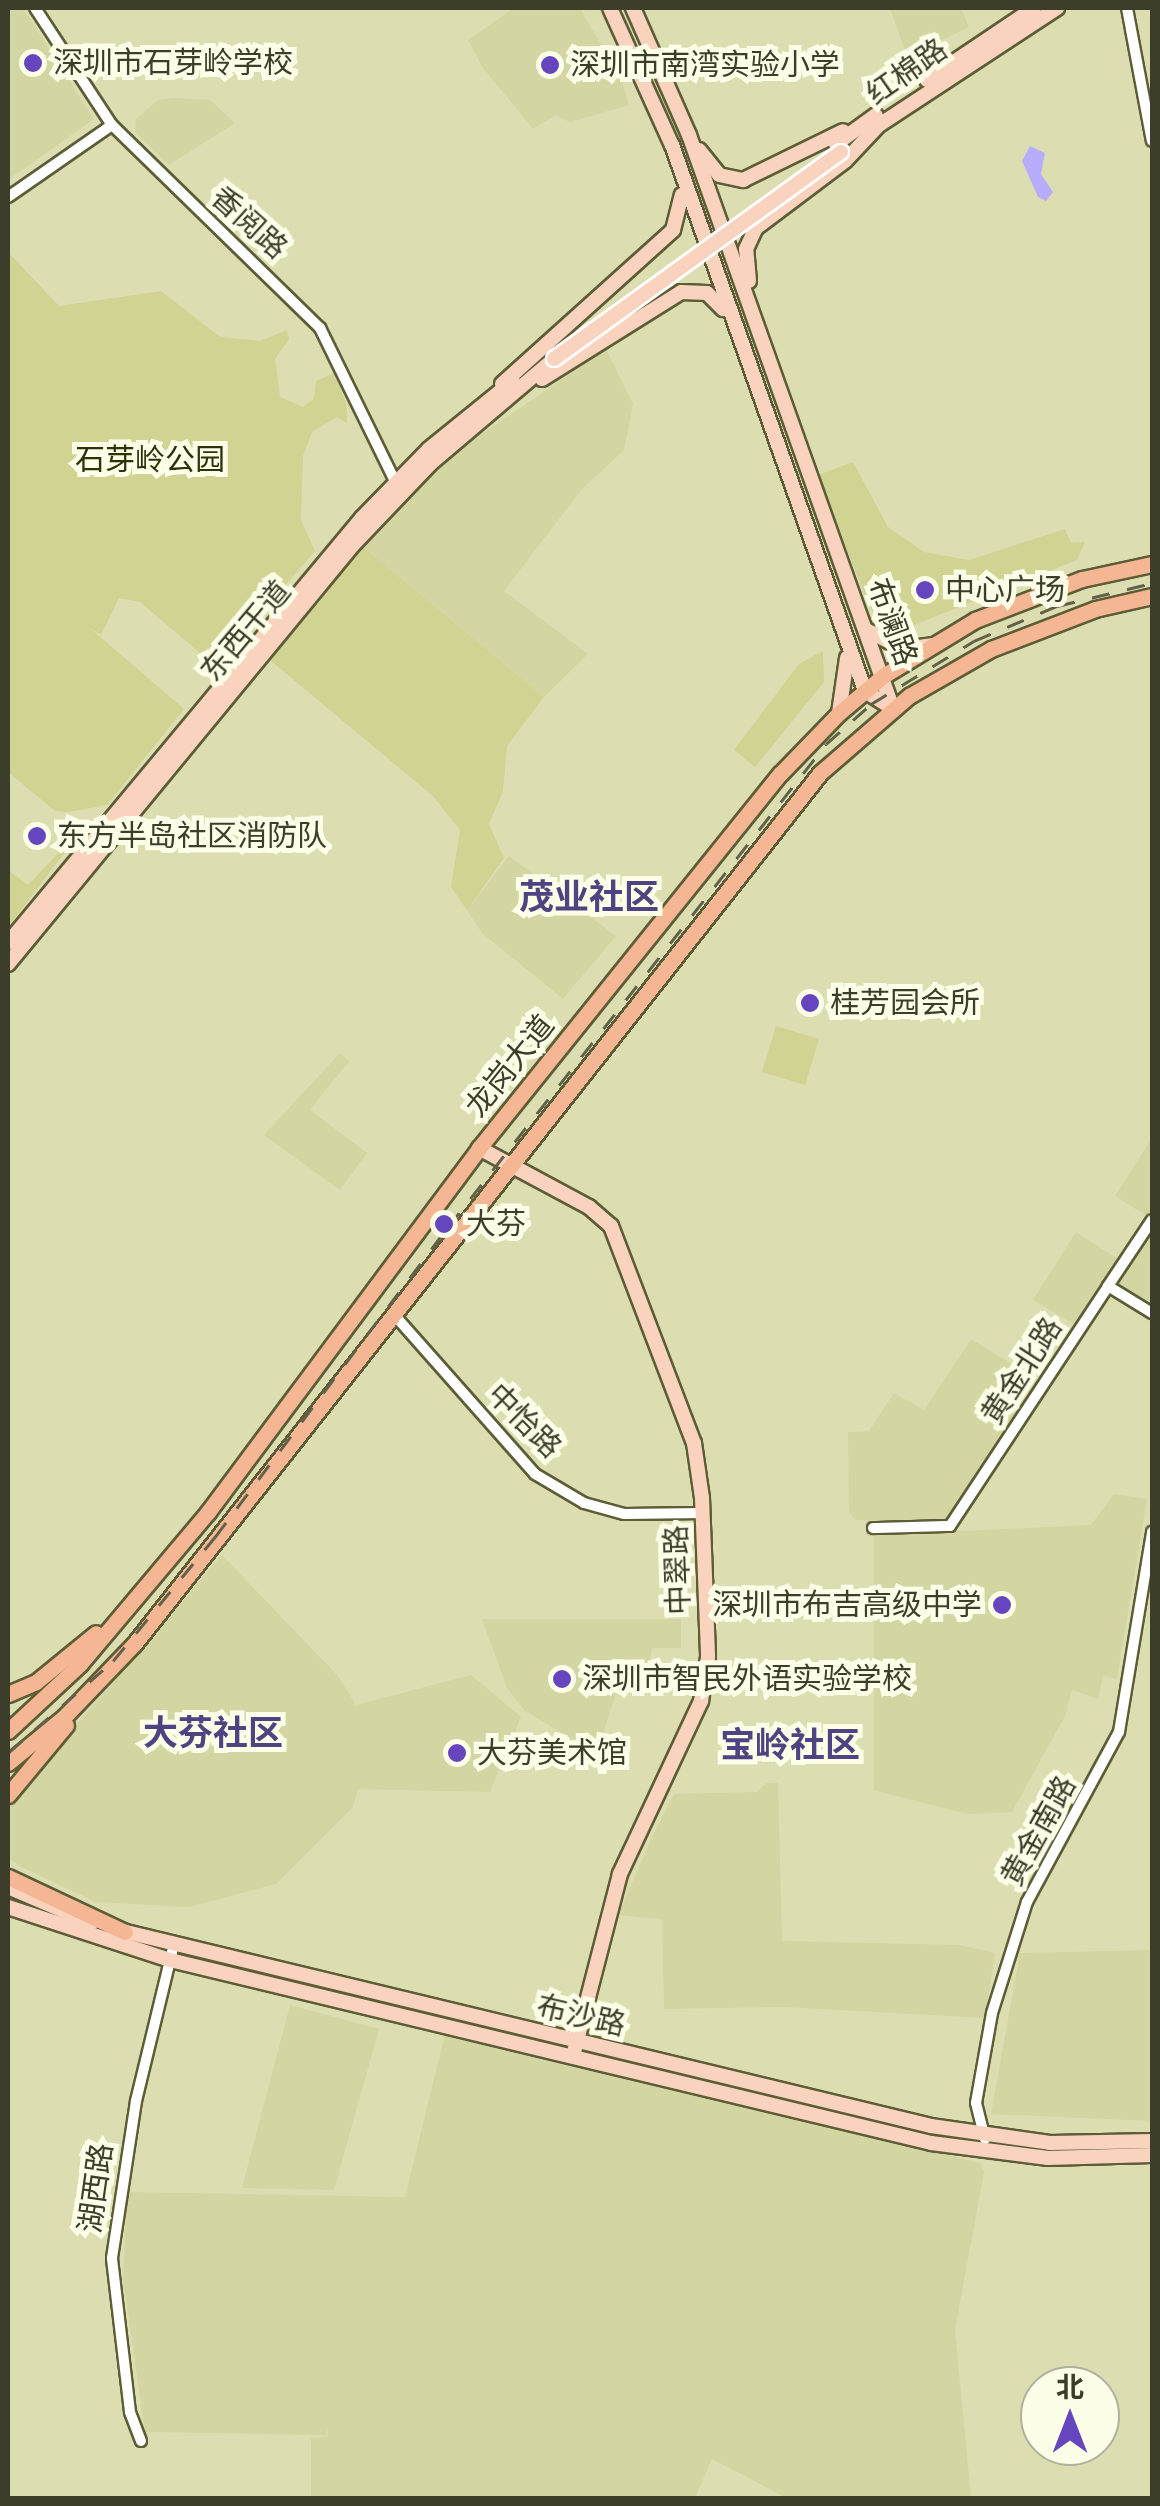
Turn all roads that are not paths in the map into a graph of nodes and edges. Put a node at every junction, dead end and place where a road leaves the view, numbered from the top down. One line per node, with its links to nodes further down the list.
1 (35, 8): 8 (street, 香阅路)
2 (610, 8): 11 (main road, 布澜路)
3 (633, 8): 9 (main road, 布澜路)
4 (1034, 8): 7 (main road, 红棉路)
5 (1057, 8): 7 (main road, 红棉路)
6 (1127, 8): 10 (street)
7 (874, 123): 9 (main road); 13 (main road); 14 (main road, 红棉路, bridge)
8 (112, 125): 12 (street); 17 (street, 香阅路)
9 (689, 135): 13 (main road, 布澜路)
10 (1152, 140)
11 (672, 145): 15 (main road, 布澜路); 16 (main road)
12 (8, 197)
13 (766, 350): 18 (main road, 布澜路)
14 (551, 356): 16 (main road, 东西干道)
15 (744, 356): 16 (main road); 19 (main road, 布澜路)
16 (460, 430): 17 (main road, 东西干道)
17 (398, 488): 29 (main road, 东西干道); 30 (main road, 东西干道)
18 (828, 523): 19 (main road); 22 (main road, 布澜路)
19 (806, 531): 23 (main road, 布澜路)
20 (1152, 564): 24 (highway, 龙岗大道)
21 (1152, 596): 27 (highway)
22 (866, 630): 24 (main road); 25 (main road, 布澜路)
23 (846, 642): 26 (main road, 布澜路); 28 (main road)
24 (932, 645): 25 (highway, 龙岗大道)
25 (883, 676): 26 (highway, 龙岗大道); 27 (main road, 布澜路)
26 (865, 691): 27 (main road, 布澜路); 28 (highway, 龙岗大道)
27 (894, 709): 32 (highway)
28 (840, 713): 31 (highway, 龙岗大道)
29 (8, 942)
30 (8, 964)
31 (478, 1148): 32 (main road, 中翠路); 40 (highway, 龙岗大道)
32 (515, 1166): 36 (highway); 37 (main road, 中翠路)
33 (1152, 1220): 34 (street, 黄金北路)
34 (1108, 1286): 35 (street); 38 (street, 黄金北路)
35 (1152, 1313)
36 (397, 1318): 37 (street, 中怡路); 41 (highway)
37 (703, 1513): 54 (main road, 中翠路)
38 (873, 1528)
39 (1152, 1532): 55 (street, 黄金南路)
40 (115, 1618): 42 (highway); 43 (highway, 龙岗大道)
41 (97, 1685): 44 (highway); 47 (highway)
42 (8, 1694)
43 (8, 1731)
44 (47, 1733): 45 (highway); 46 (highway)
45 (8, 1763)
46 (8, 1773)
47 (8, 1795)
48 (8, 1877): 51 (highway)
49 (8, 1887): 51 (main road, 布沙路)
50 (8, 1908): 53 (main road, 布沙路)
51 (126, 1932): 52 (main road, 布沙路)
52 (174, 1944): 53 (street, 湖西路); 54 (main road, 布沙路)
53 (170, 1960): 54 (main road, 布沙路); 59 (street, 湖西路)
54 (574, 2050): 55 (main road, 布沙路); 57 (main road, 布沙路)
55 (984, 2136): 56 (main road, 布沙路); 57 (street, 黄金南路)
56 (1152, 2141)
57 (989, 2154): 58 (main road, 布沙路)
58 (1152, 2155)
59 (141, 2441)

